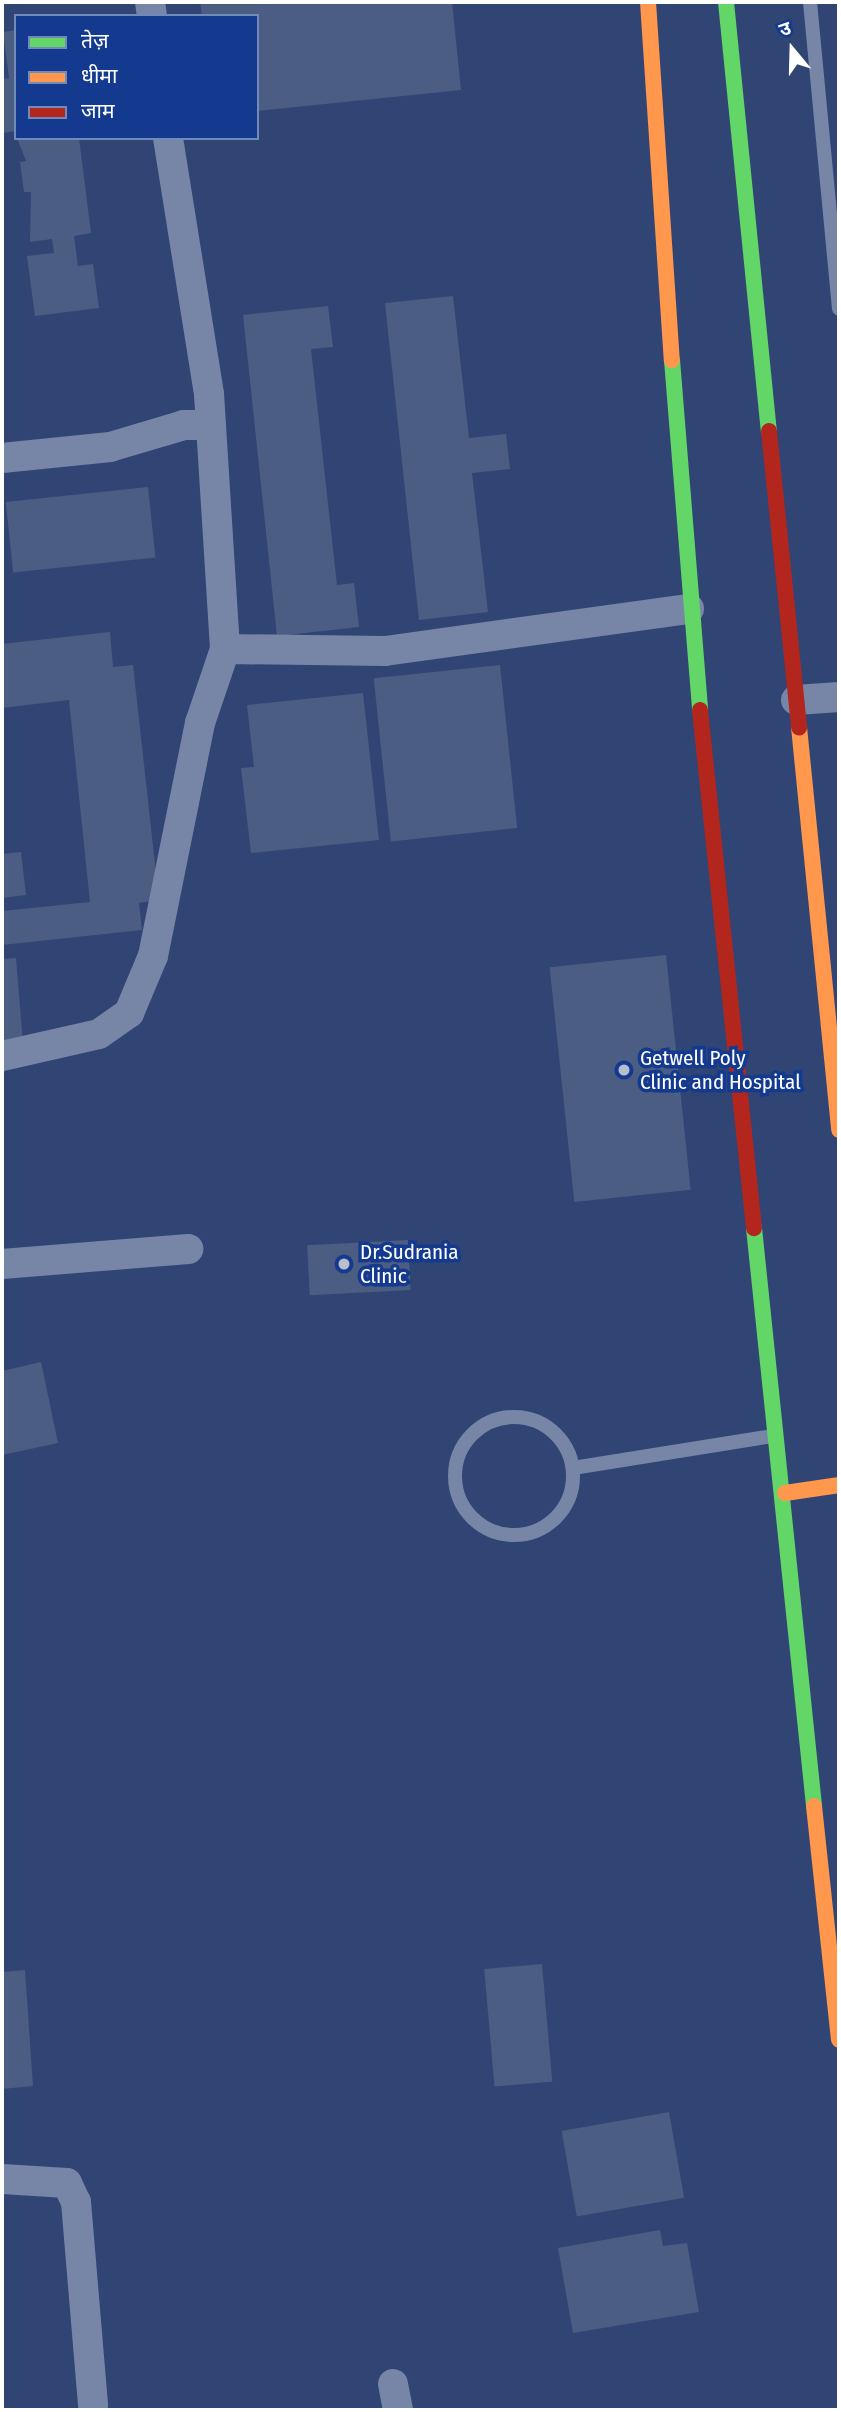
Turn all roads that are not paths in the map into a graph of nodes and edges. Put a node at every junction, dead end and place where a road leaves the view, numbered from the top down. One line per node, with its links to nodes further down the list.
1 (648, 2): 8 (main road)
2 (726, 2): 11 (main road)
3 (810, 2): 5 (lane)
4 (168, 140): 6 (street)
5 (839, 309)
6 (211, 425): 7 (street); 9 (street)
7 (2, 458)
8 (689, 609): 9 (street); 16 (main road)
9 (225, 649): 12 (street)
10 (839, 697): 11 (street)
11 (796, 701): 13 (main road)
12 (2, 1056)
13 (839, 1130)
14 (188, 1249): 15 (street)
15 (2, 1264)
16 (778, 1435): 17 (lane); 19 (main road)
17 (573, 1468): 17 (lane)
18 (839, 1485): 19 (main road)
19 (785, 1493): 20 (main road)
20 (839, 2040)
21 (2, 2179): 22 (street)
22 (93, 2405)

